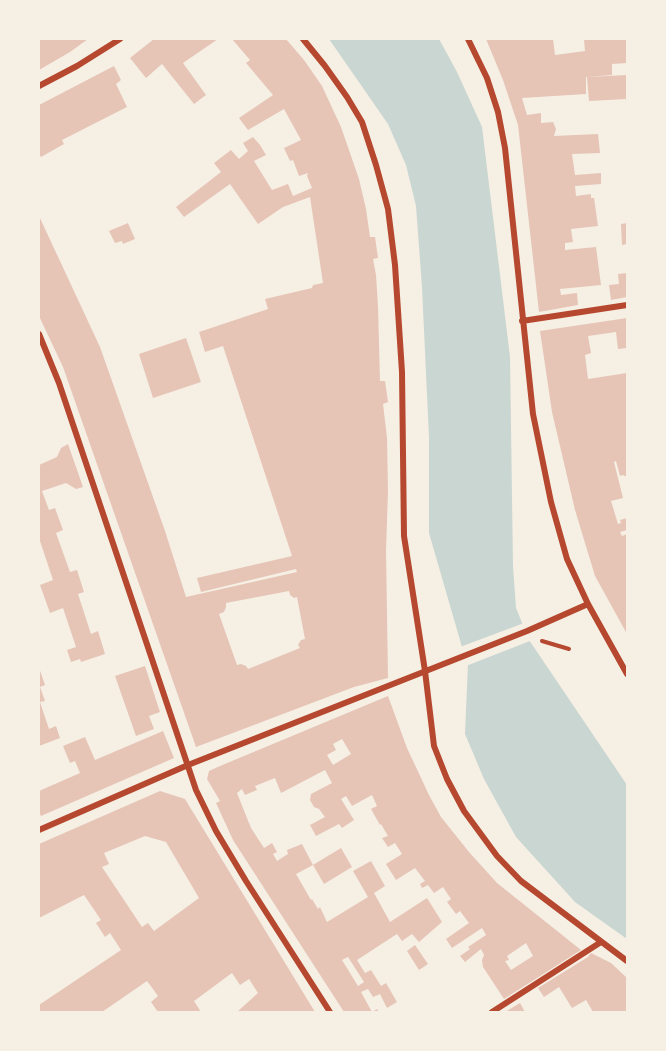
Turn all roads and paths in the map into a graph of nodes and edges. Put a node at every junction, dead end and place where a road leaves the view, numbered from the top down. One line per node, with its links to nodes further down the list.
1 (303, 39): 11 (street)
2 (468, 39): 6 (street)
3 (117, 40): 4 (street)
4 (39, 86)
5 (627, 304): 6 (street)
6 (522, 321): 8 (street)
7 (39, 334): 13 (street)
8 (588, 604): 11 (street); 12 (street)
9 (539, 641): 10 (path)
10 (569, 649)
11 (425, 671): 13 (street); 15 (street)
12 (627, 674)
13 (188, 765): 14 (street); 17 (street)
14 (39, 830)
15 (601, 942): 16 (street); 18 (street)
16 (627, 961)
17 (330, 1012)
18 (492, 1012)

